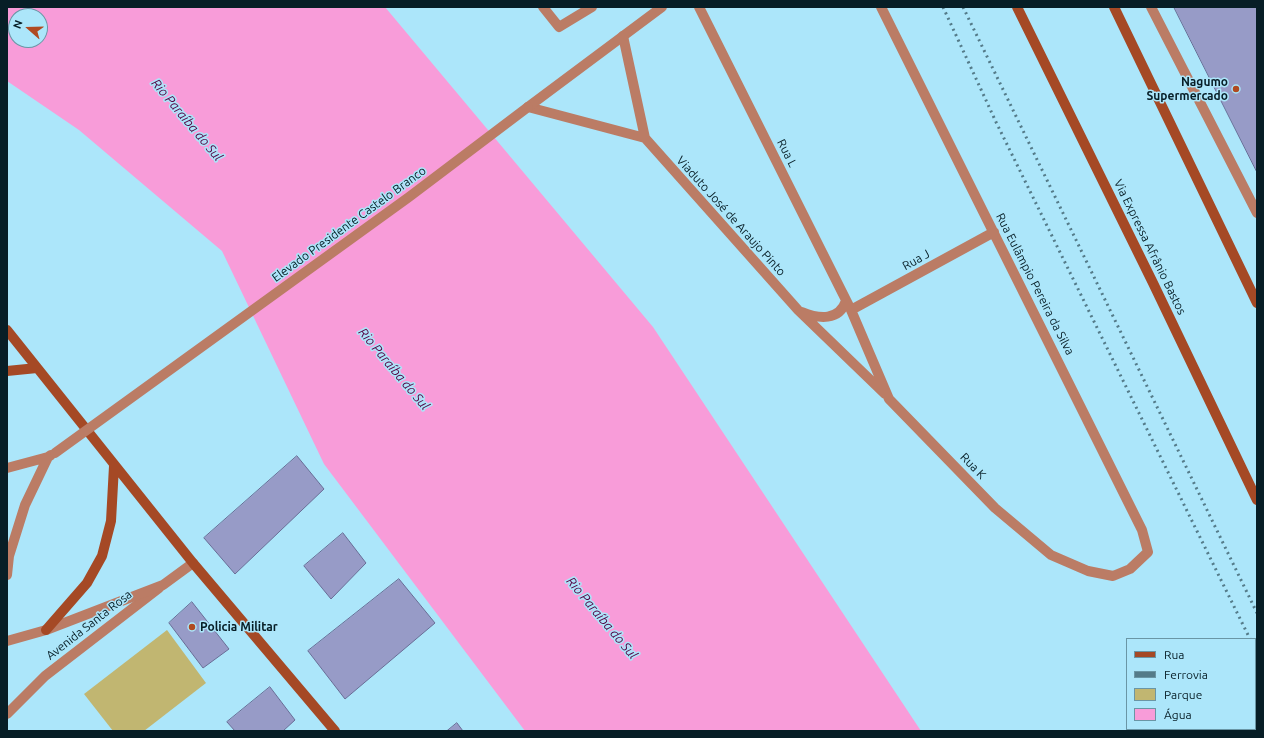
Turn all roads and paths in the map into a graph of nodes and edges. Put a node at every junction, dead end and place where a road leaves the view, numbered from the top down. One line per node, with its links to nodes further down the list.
1 (543, 7): 2 (street)
2 (592, 7)
3 (662, 7): 9 (street, Elevado Presidente Castelo Branco)
4 (699, 7): 14 (street, Rua L)
5 (881, 7): 13 (street, Rua Eulâmpio Pereira da Silva)
6 (1017, 7): 25 (main road, Via Expressa Afrânio Bastos)
7 (1114, 7): 15 (main road)
8 (1151, 7): 12 (street)
9 (623, 36): 10 (street, Elevado Presidente Castelo Branco); 11 (street, Viaduto José de Araujo Pinto)
10 (528, 107): 11 (street); 22 (street, Elevado Presidente Castelo Branco, bridge)
11 (645, 138): 16 (street, Viaduto José de Araujo Pinto)
12 (1257, 213)
13 (994, 232): 17 (street, Rua J); 28 (street, Rua Eulâmpio Pereira da Silva)
14 (846, 300): 16 (street); 17 (street, Rua L)
15 (1257, 304)
16 (798, 310): 21 (street, Viaduto José de Araujo Pinto)
17 (851, 310): 21 (street, Rua K)
18 (7, 330): 19 (main road)
19 (37, 368): 20 (main road); 23 (main road)
20 (7, 371)
21 (889, 398): 28 (street, Rua K)
22 (51, 455): 24 (street); 26 (street)
23 (114, 466): 27 (main road); 31 (main road)
24 (7, 468)
25 (1257, 500)
26 (8, 551): 29 (street)
27 (192, 564): 30 (street, Avenida Santa Rosa); 34 (main road)
28 (1130, 570)
29 (7, 575)
30 (163, 586): 31 (street); 33 (street, Avenida Santa Rosa)
31 (46, 630): 32 (street)
32 (7, 641)
33 (7, 714)
34 (335, 731)

